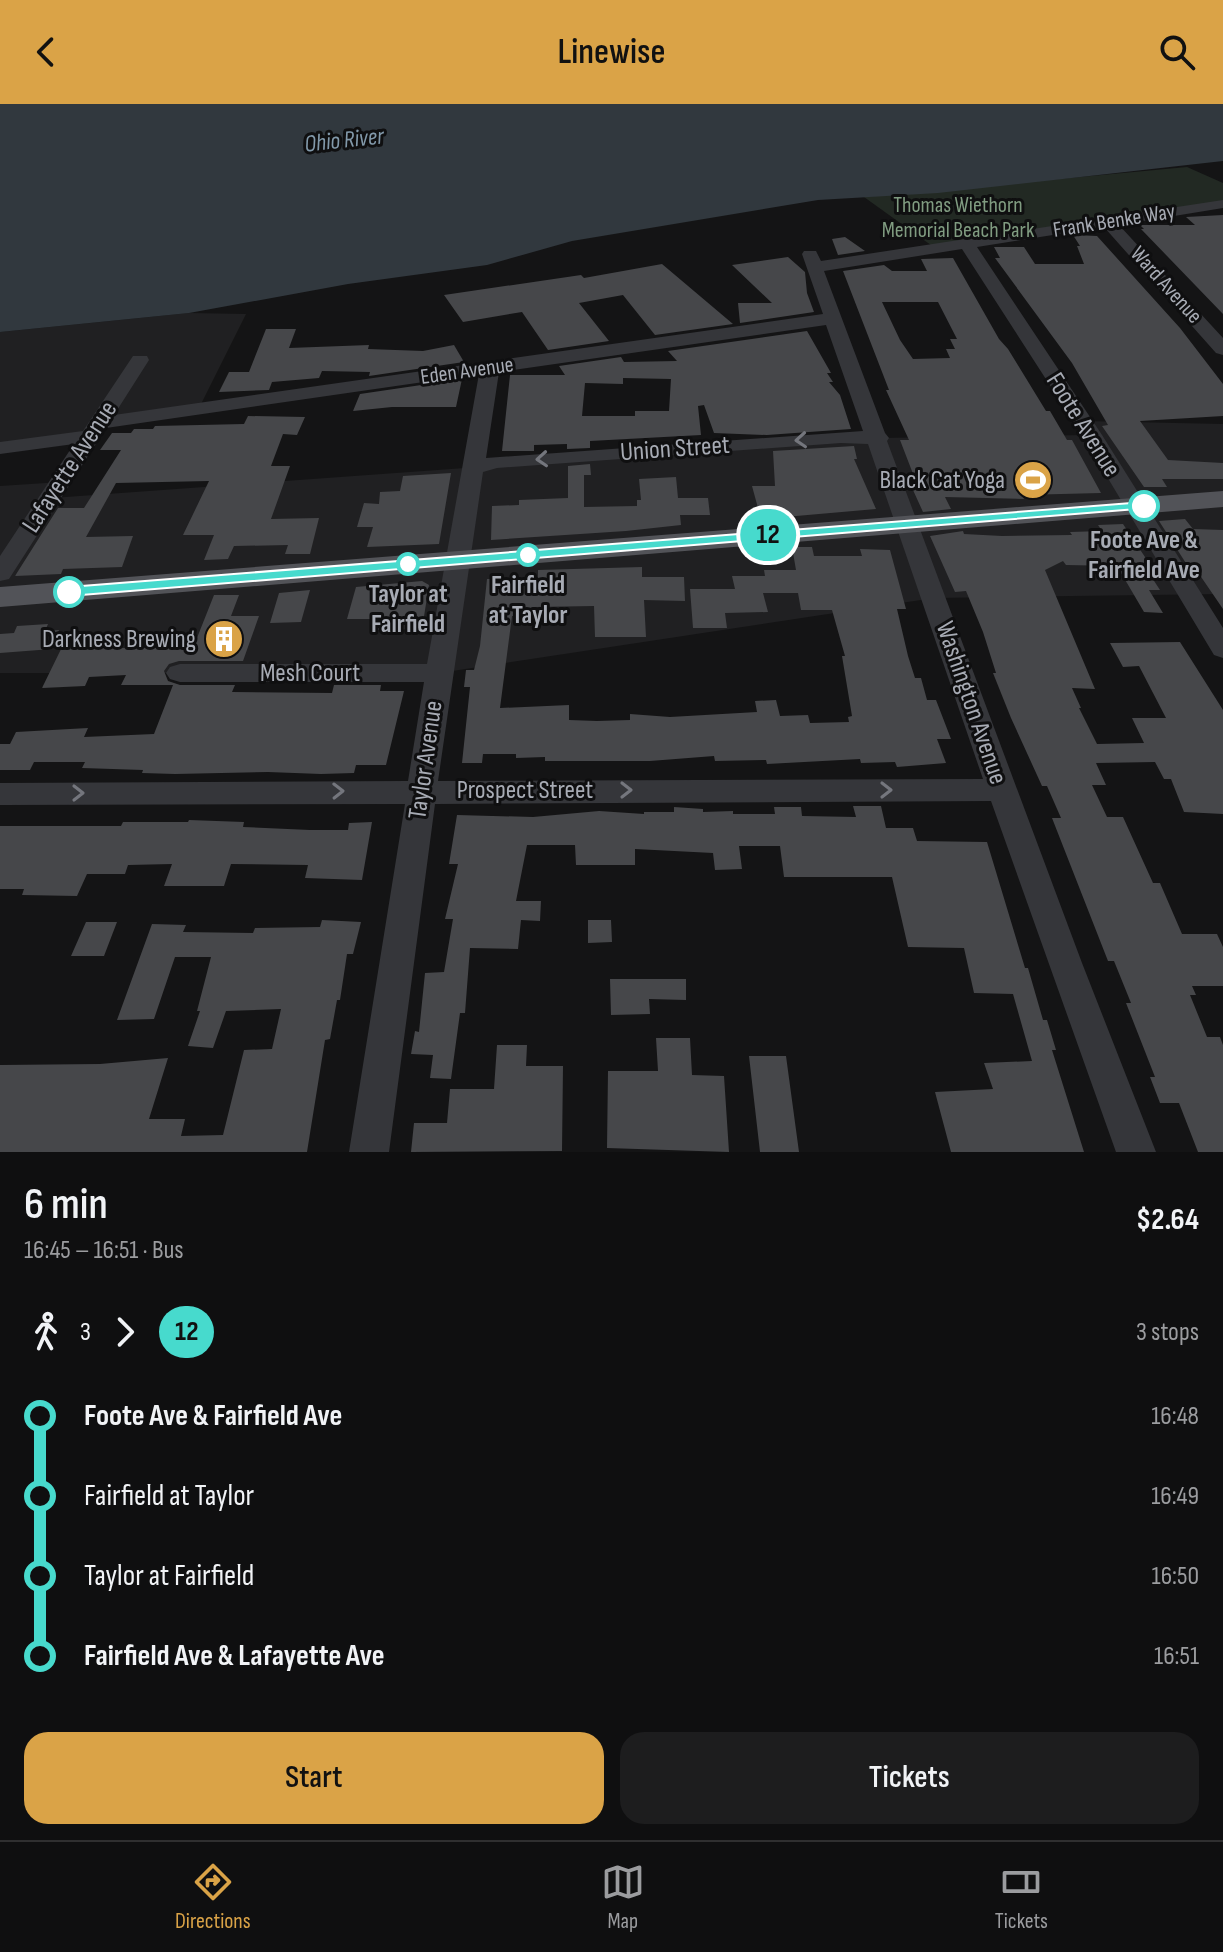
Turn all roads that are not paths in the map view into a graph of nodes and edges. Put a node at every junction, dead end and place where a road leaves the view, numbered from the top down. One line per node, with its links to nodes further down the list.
1 (1223, 204): 2 (street, Frank Benke Way)
2 (1108, 222): 3 (street, Frank Benke Way); 6 (street, Ward Avenue)
3 (967, 244): 4 (street, Frank Benke Way); 14 (street, Foote Avenue)
4 (813, 260): 5 (street, Washington Avenue)
5 (835, 318): 8 (street, Eden Avenue); 10 (street, Washington Avenue)
6 (1223, 349)
7 (140, 360): 9 (street, Lafayette Avenue)
8 (490, 368): 9 (street, Eden Avenue); 12 (street, Taylor Avenue)
9 (95, 430): 11 (street, Eden Avenue); 17 (street, Lafayette Avenue)
10 (879, 438): 12 (street, Union Street, one-way to 12); 15 (street, Washington Avenue)
11 (0, 448)
12 (472, 469): 16 (street, Taylor Avenue)
13 (1223, 499): 14 (main road)
14 (1133, 506): 15 (main road); 19 (street, Foote Avenue)
15 (909, 524): 16 (main road); 23 (street, Washington Avenue)
16 (457, 561): 18 (main road); 21 (street, Taylor Avenue)
17 (0, 574)
18 (0, 597)
19 (1223, 649)
20 (180, 673): 21 (street, Mesh Court)
21 (439, 673): 22 (street, Taylor Avenue)
22 (422, 790): 23 (street, Prospect Street, one-way to 23); 24 (street, Prospect Street, one-way to 22); 25 (street, Taylor Avenue)
23 (1002, 790): 26 (street, Washington Avenue)
24 (0, 794)
25 (369, 1152)
26 (1136, 1152)

